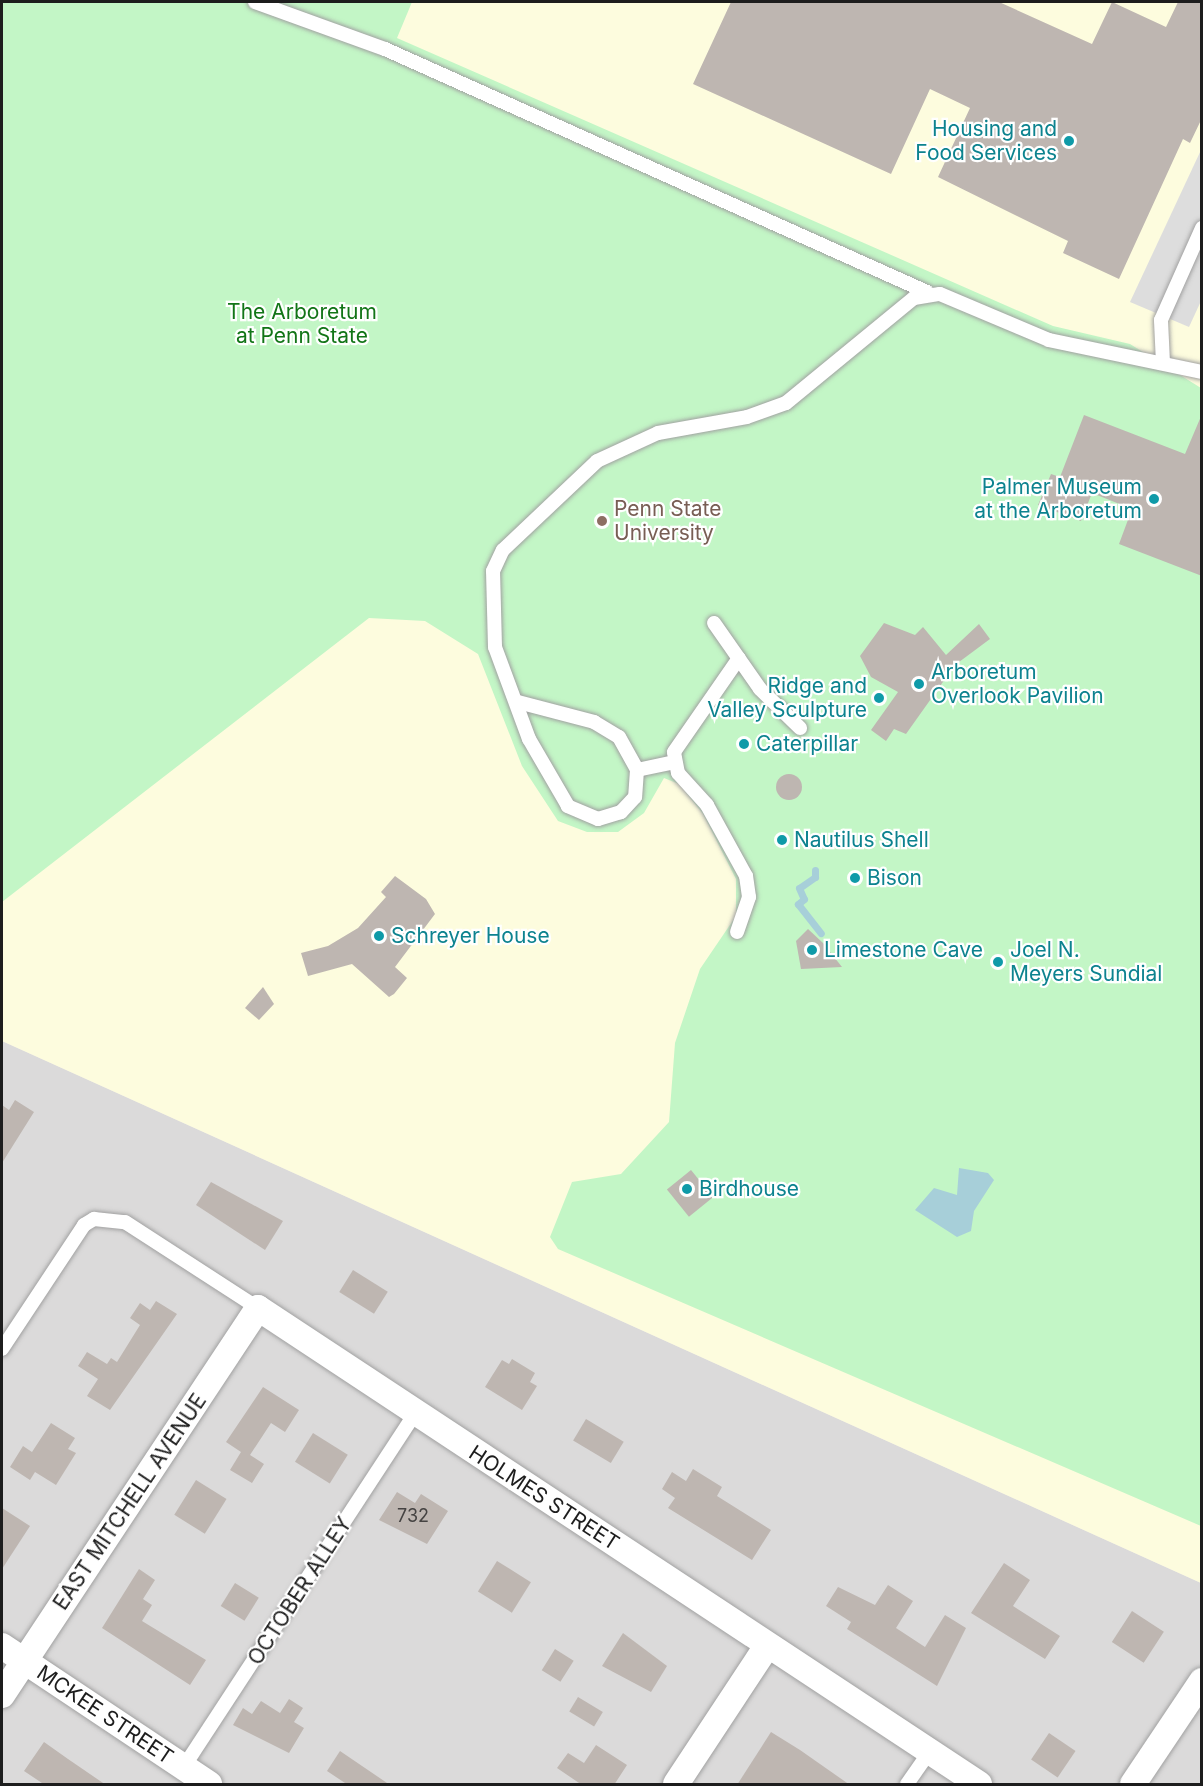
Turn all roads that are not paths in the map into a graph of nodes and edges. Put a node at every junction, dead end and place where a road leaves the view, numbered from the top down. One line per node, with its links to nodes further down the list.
1 (255, 2): 3 (lane)
2 (1202, 228): 4 (lane)
3 (927, 292): 4 (lane); 8 (lane)
4 (1163, 363): 5 (lane)
5 (1202, 372)
6 (714, 623): 7 (lane)
7 (739, 658): 9 (lane); 10 (lane)
8 (518, 702): 11 (lane); 11 (lane)
9 (800, 728)
10 (674, 762): 11 (lane); 12 (lane)
11 (637, 770)
12 (737, 932)
13 (258, 1308): 14 (lane, HOLMES STREET); 15 (street, HOLMES STREET); 18 (street, EAST MITCHELL AVENUE)
14 (2, 1349)
15 (415, 1413): 17 (street, HOLMES STREET); 22 (lane, OCTOBER ALLEY)
16 (2, 1646): 18 (street, MCKEE STREET)
17 (767, 1646): 21 (street, HOLMES STREET); 24 (street)
18 (24, 1661): 20 (street, EAST MITCHELL AVENUE); 22 (street, MCKEE STREET)
19 (1202, 1681): 27 (street)
20 (2, 1695)
21 (929, 1752): 25 (lane); 26 (street, HOLMES STREET)
22 (183, 1768): 23 (street, MCKEE STREET)
23 (209, 1785)
24 (676, 1785)
25 (907, 1785)
26 (979, 1785)
27 (1132, 1785)

